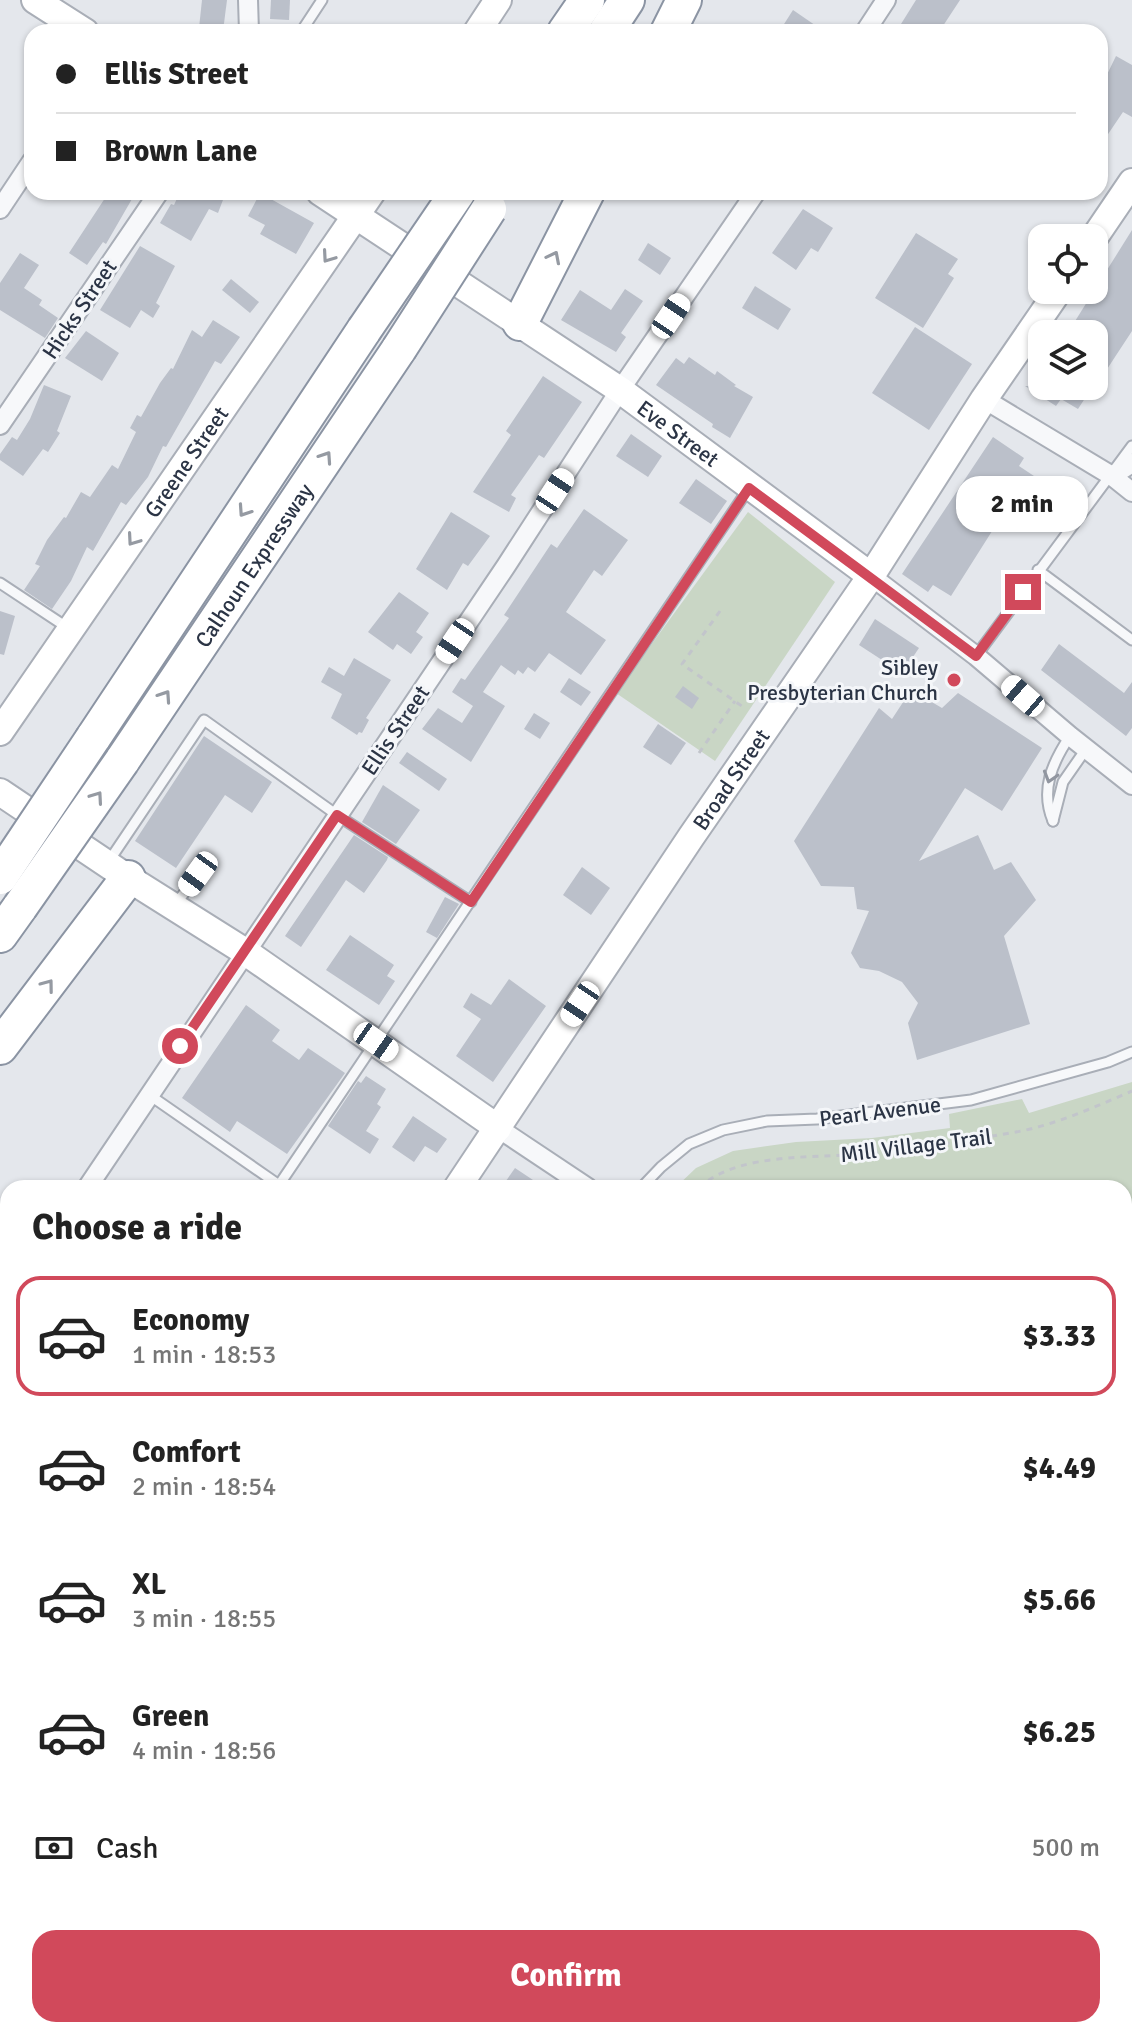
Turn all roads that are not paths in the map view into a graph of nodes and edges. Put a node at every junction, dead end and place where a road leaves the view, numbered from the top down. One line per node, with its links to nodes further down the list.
1 (35, 0): 9 (street)
2 (248, 0): 10 (street)
3 (322, 0): 11 (lane)
4 (498, 0): 12 (street)
5 (587, 0): 13 (highway)
6 (627, 0): 14 (highway)
7 (684, 0): 15 (highway)
8 (886, 0): 16 (street)
9 (72, 24)
10 (249, 24)
11 (306, 24)
12 (482, 24)
13 (570, 24)
14 (611, 24)
15 (672, 24)
16 (870, 24)
17 (24, 173): 26 (street)
18 (1132, 182): 28 (street)
19 (154, 200): 33 (street, Hicks Street)
20 (332, 200): 27 (street, Eve Street)
21 (366, 200): 27 (street, Greene Street)
22 (453, 200): 53 (highway, Calhoun Expressway, one-way to 53, bridge)
23 (583, 200): 30 (highway, one-way to 23)
24 (751, 200): 31 (street, Ellis Street)
25 (495, 201): 56 (highway, Calhoun Expressway, one-way to 25, bridge)
26 (0, 209)
27 (355, 216): 30 (street, Eve Street); 42 (street, Greene Street, one-way to 42)
28 (1104, 224)
29 (1049, 304): 32 (street, Broad Street)
30 (520, 323): 31 (street, Eve Street)
31 (620, 390): 37 (street, Eve Street); 50 (street, Ellis Street)
32 (984, 399): 36 (street); 40 (street, Broad Street)
33 (0, 425)
34 (1132, 446): 36 (lane)
35 (1132, 463): 36 (street)
36 (1112, 476): 38 (street); 39 (lane)
37 (749, 488): 40 (street, Eve Street); 54 (lane)
38 (1132, 492)
39 (1038, 570): 43 (lane); 44 (lane)
40 (871, 576): 44 (street, Eve Street); 62 (street, Broad Street)
41 (0, 583): 42 (lane)
42 (71, 630): 45 (street, Greene Street)
43 (1132, 640)
44 (976, 656): 46 (street, Eve Street)
45 (0, 732)
46 (1070, 736): 47 (street, Eve Street); 47 (lane, one-way to 47)
47 (1086, 749): 48 (street, Eve Street)
48 (1132, 785)
49 (0, 792): 51 (street)
50 (337, 815): 51 (lane); 54 (lane); 57 (street, Ellis Street)
51 (118, 871): 55 (street); 59 (highway, one-way to 51)
52 (198, 874): 55 (lane)
53 (0, 877)
54 (471, 902): 58 (lane)
55 (174, 907): 57 (street)
56 (0, 935)
57 (244, 951): 58 (street); 61 (street, Ellis Street)
58 (376, 1042): 62 (street); 65 (lane)
59 (0, 1047)
60 (1132, 1052): 68 (lane, Pearl Avenue)
61 (148, 1094): 63 (street, Ellis Street); 64 (lane)
62 (498, 1128): 66 (street, Broad Street); 67 (street)
63 (92, 1180)
64 (268, 1180)
65 (283, 1180)
66 (462, 1180)
67 (576, 1180)
68 (649, 1180)

